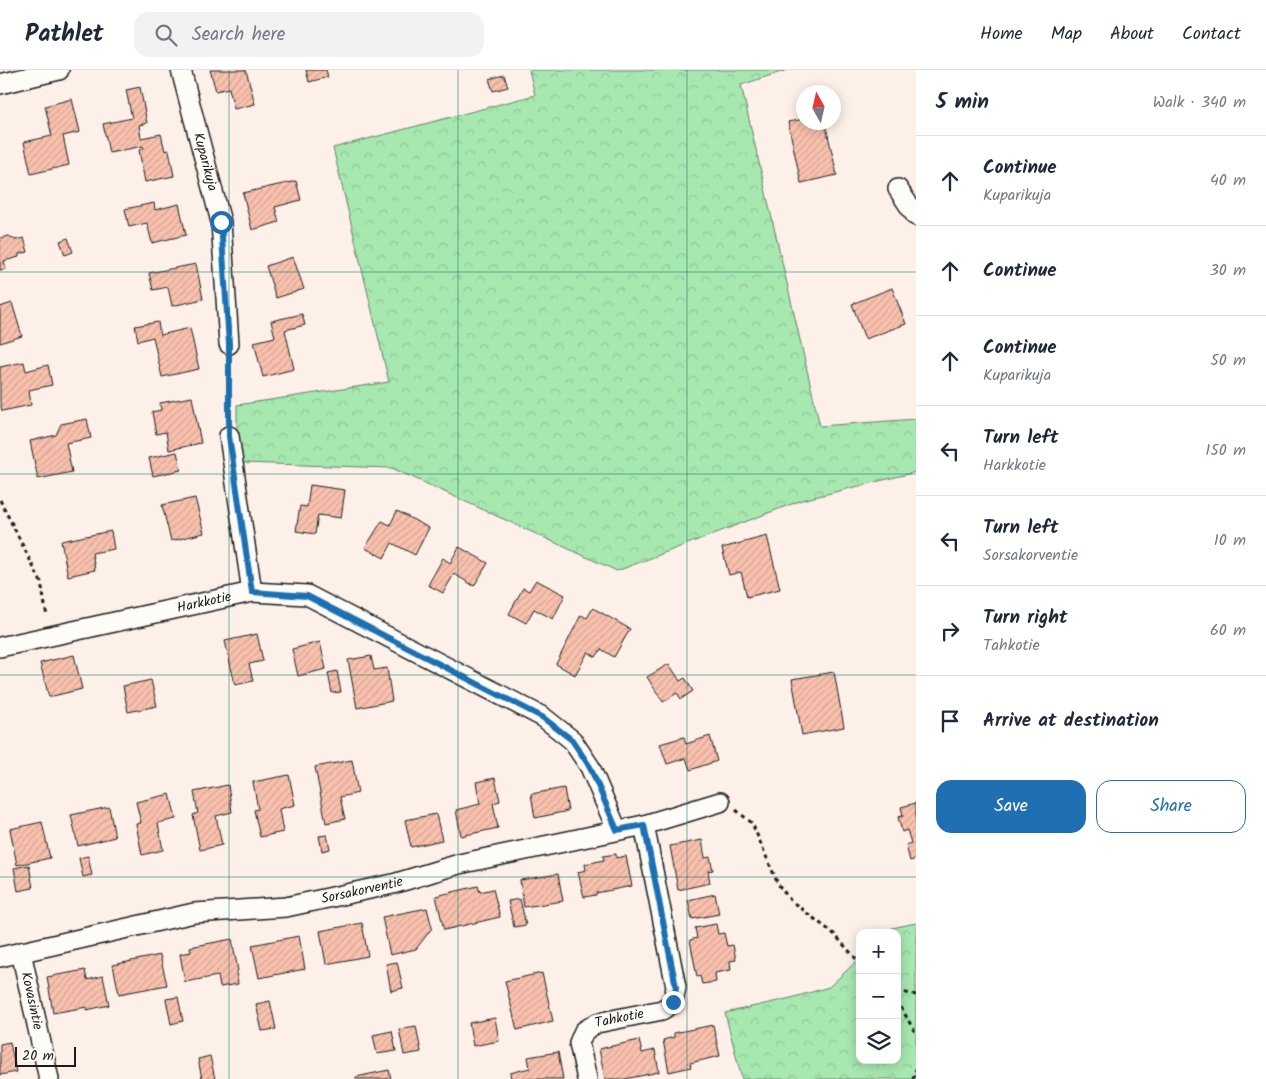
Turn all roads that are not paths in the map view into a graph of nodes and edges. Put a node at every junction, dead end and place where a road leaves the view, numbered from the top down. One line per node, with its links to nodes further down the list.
1 (59, 70): 3 (street)
2 (181, 70): 6 (street, Kuparikuja)
3 (11, 78)
4 (898, 189): 5 (street)
5 (916, 216)
6 (229, 344)
7 (229, 436): 8 (street)
8 (252, 592): 9 (street, Harkkotie); 12 (street, Harkkotie)
9 (0, 646)
10 (720, 802): 11 (street, Sorsakorventie)
11 (644, 825): 12 (street, Sorsakorventie); 16 (street, Tahkotie)
12 (617, 830): 13 (street, Sorsakorventie)
13 (21, 952): 14 (street, Sorsakorventie); 15 (street, Kovasintie)
14 (0, 957)
15 (49, 1079)
16 (587, 1079)

